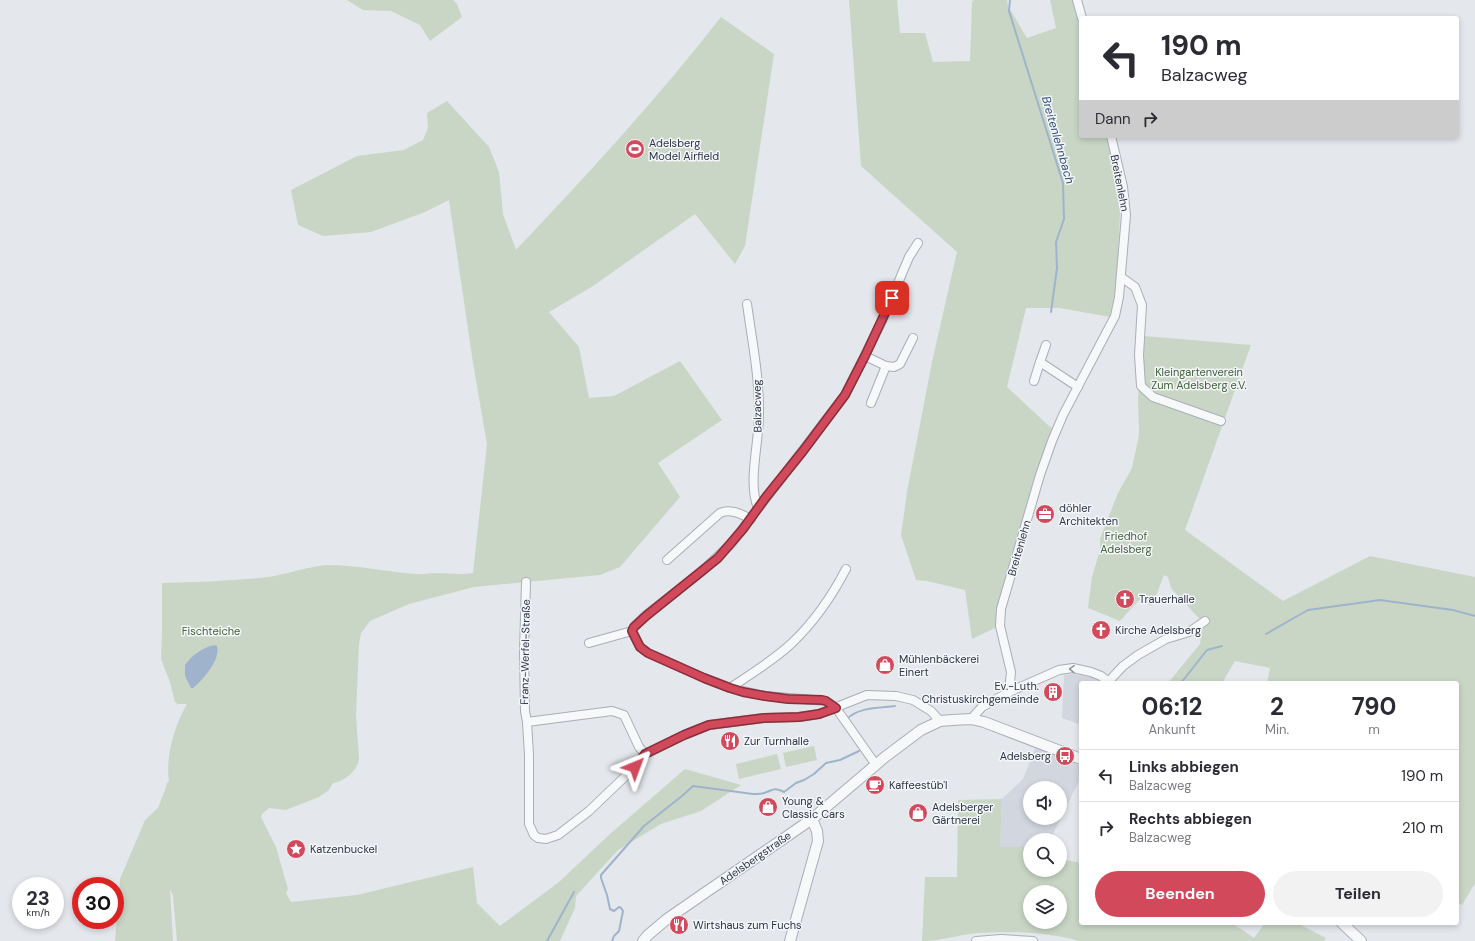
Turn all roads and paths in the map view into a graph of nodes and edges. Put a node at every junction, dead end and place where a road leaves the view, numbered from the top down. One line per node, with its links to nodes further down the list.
1 (1077, 0): 2 (street)
2 (1081, 16)
3 (1111, 138): 5 (street, Breitenlehn)
4 (918, 243): 9 (street)
5 (1121, 277): 13 (street, Breitenlehn); 15 (street)
6 (747, 304): 16 (street, Balzacweg)
7 (913, 338): 11 (street)
8 (1046, 346): 10 (street)
9 (865, 356): 11 (street); 16 (street)
10 (1040, 362): 12 (street); 13 (street)
11 (886, 366): 14 (street)
12 (1034, 381)
13 (1078, 387): 27 (street, Breitenlehn)
14 (871, 402)
15 (1221, 421)
16 (758, 508): 17 (street)
17 (751, 519): 18 (street); 22 (street)
18 (667, 560)
19 (846, 569): 26 (street)
20 (526, 582): 31 (street, Franz-Werfel-Straße)
21 (1205, 621): 25 (street)
22 (632, 631): 23 (street); 26 (street)
23 (589, 643)
24 (1108, 681): 27 (street, one-way to 27)
25 (1110, 681)
26 (730, 688): 28 (street)
27 (1009, 692): 29 (street)
28 (836, 708): 30 (street); 32 (street, Franz-Werfel-Straße); 34 (street)
29 (971, 719): 30 (street, Adelsbergstraße); 33 (street, Adelsbergstraße)
30 (940, 721): 34 (street, Adelsbergstraße)
31 (527, 722): 32 (street, Franz-Werfel-Straße); 32 (street, Franz-Werfel-Straße)
32 (645, 754)
33 (1079, 758)
34 (876, 765): 35 (street, Adelsbergstraße)
35 (812, 819): 37 (street, Adelsbergstraße); 38 (street)
36 (1344, 925): 41 (street)
37 (643, 941)
38 (790, 941)
39 (976, 941): 40 (street)
40 (1033, 941)
41 (1361, 941)

